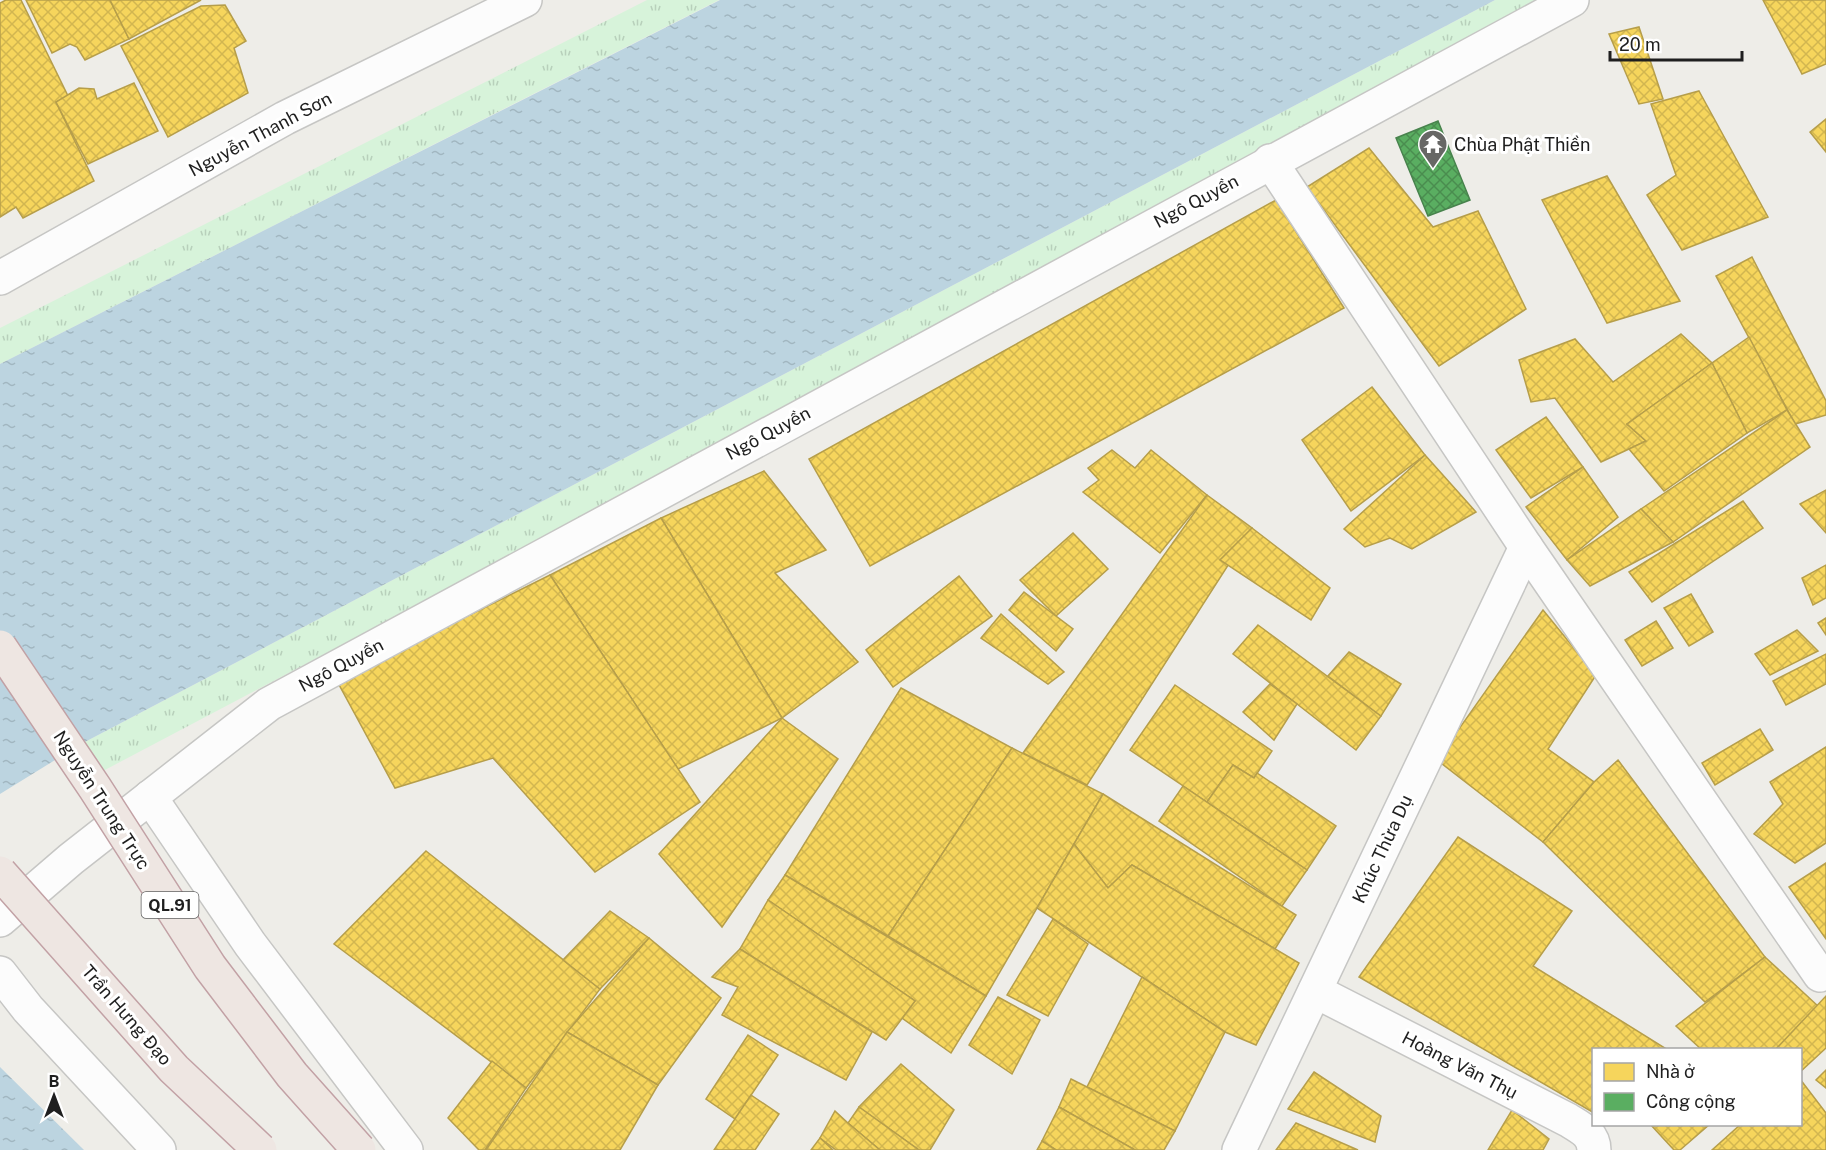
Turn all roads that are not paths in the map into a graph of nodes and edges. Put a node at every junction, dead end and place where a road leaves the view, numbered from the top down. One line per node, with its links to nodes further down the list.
1 (525, 0): 4 (street, Nguyễn Thanh Sơn)
2 (1572, 0): 3 (street, Ngô Quyền)
3 (1270, 161): 5 (street); 7 (street, Ngô Quyền)
4 (0, 278)
5 (1526, 548): 11 (street); 12 (street, Khúc Thừa Dụ)
6 (0, 647): 15 (highway, Nguyễn Trung Trực / QL.91, bridge)
7 (150, 797): 9 (street, Ngô Quyền); 16 (street)
8 (0, 873): 14 (highway, Trần Hưng Đạo, bridge)
9 (0, 920)
10 (0, 973): 13 (street)
11 (1820, 975)
12 (1315, 991): 17 (street, Khúc Thừa Dụ); 18 (street, Hoàng Văn Thụ)
13 (159, 1150)
14 (260, 1150)
15 (359, 1150)
16 (406, 1150)
17 (1239, 1150)
18 (1594, 1150)

